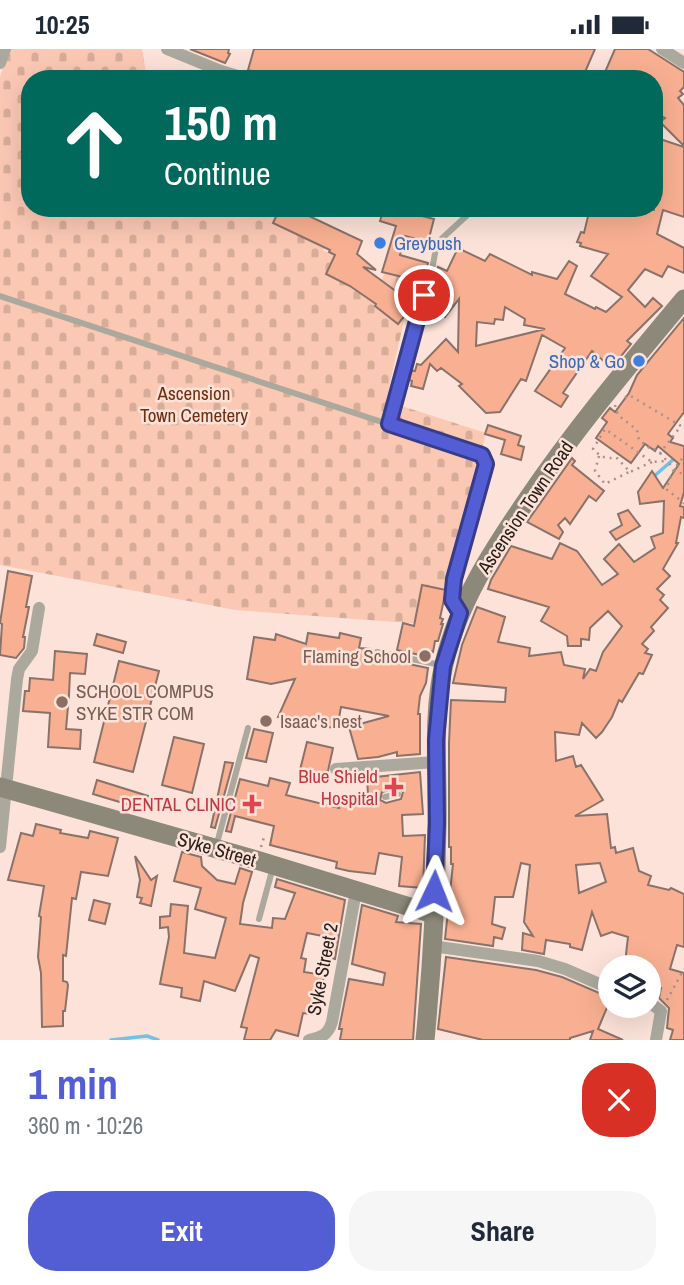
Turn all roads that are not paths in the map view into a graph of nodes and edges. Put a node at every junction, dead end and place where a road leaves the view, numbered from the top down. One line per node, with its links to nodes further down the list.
1 (5, 49): 4 (street)
2 (167, 49): 6 (street)
3 (662, 49): 5 (street)
4 (0, 63)
5 (684, 63)
6 (219, 70)
7 (465, 217): 10 (lane)
8 (0, 296): 10 (lane)
9 (684, 299): 12 (main road, Ascension Town Road)
10 (389, 424): 12 (lane)
11 (39, 608): 18 (street)
12 (460, 613): 14 (main road, Ascension Town Road)
13 (377, 652): 14 (lane)
14 (443, 666): 16 (main road, Ascension Town Road)
15 (248, 728): 22 (lane)
16 (436, 762): 17 (street); 25 (main road, Ascension Town Road)
17 (336, 769)
18 (3, 788): 21 (street); 22 (main road, Syke Street)
19 (398, 794): 20 (lane)
20 (385, 797)
21 (0, 848)
22 (216, 849): 23 (main road, Syke Street)
23 (273, 865): 24 (main road, Syke Street); 26 (lane)
24 (356, 891): 25 (main road, Syke Street); 30 (street, Syke Street 2)
25 (433, 914): 27 (main road, Ascension Town Road)
26 (259, 919)
27 (432, 946): 28 (street); 31 (main road, Ascension Town Road)
28 (598, 983)
29 (660, 1018): 32 (street)
30 (309, 1040)
31 (425, 1040)
32 (656, 1040)

